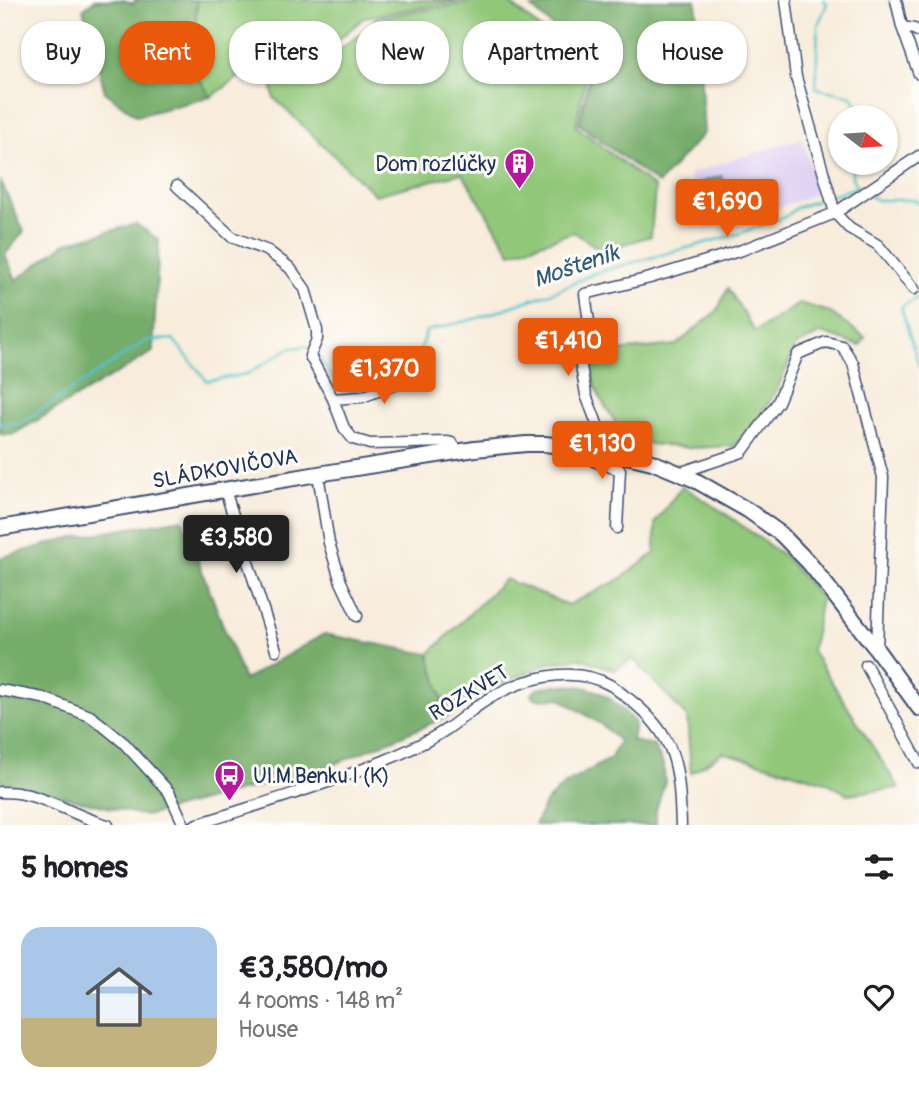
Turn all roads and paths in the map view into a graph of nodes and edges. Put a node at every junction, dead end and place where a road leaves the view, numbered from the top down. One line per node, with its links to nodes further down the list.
1 (786, 0): 8 (street)
2 (896, 0): 3 (street)
3 (902, 27): 4 (street); 5 (street)
4 (919, 32)
5 (919, 74)
6 (919, 156): 8 (street)
7 (177, 186): 11 (street, SLÁDKOVIČOVA)
8 (835, 213): 9 (street); 14 (street)
9 (914, 289)
10 (418, 368): 11 (street)
11 (333, 399): 13 (street, SLÁDKOVIČOVA)
12 (592, 449): 13 (main road, SLÁDKOVIČOVA); 14 (main road, SLÁDKOVIČOVA); 19 (street)
13 (458, 451): 16 (main road, SLÁDKOVIČOVA)
14 (643, 460): 15 (main road, SLÁDKOVIČOVA)
15 (679, 473): 22 (main road, SLÁDKOVIČOVA); 22 (street)
16 (318, 474): 17 (main road, SLÁDKOVIČOVA); 20 (street)
17 (225, 490): 18 (main road, SLÁDKOVIČOVA); 21 (street)
18 (0, 528)
19 (617, 528)
20 (357, 616)
21 (276, 650)
22 (877, 650): 25 (main road, SLÁDKOVIČOVA)
23 (866, 665): 26 (street)
24 (0, 690): 29 (street)
25 (919, 708)
26 (919, 763)
27 (0, 792): 28 (street)
28 (108, 825)
29 (184, 825)
30 (195, 825): 31 (street, ROZKVET)
31 (681, 825)

